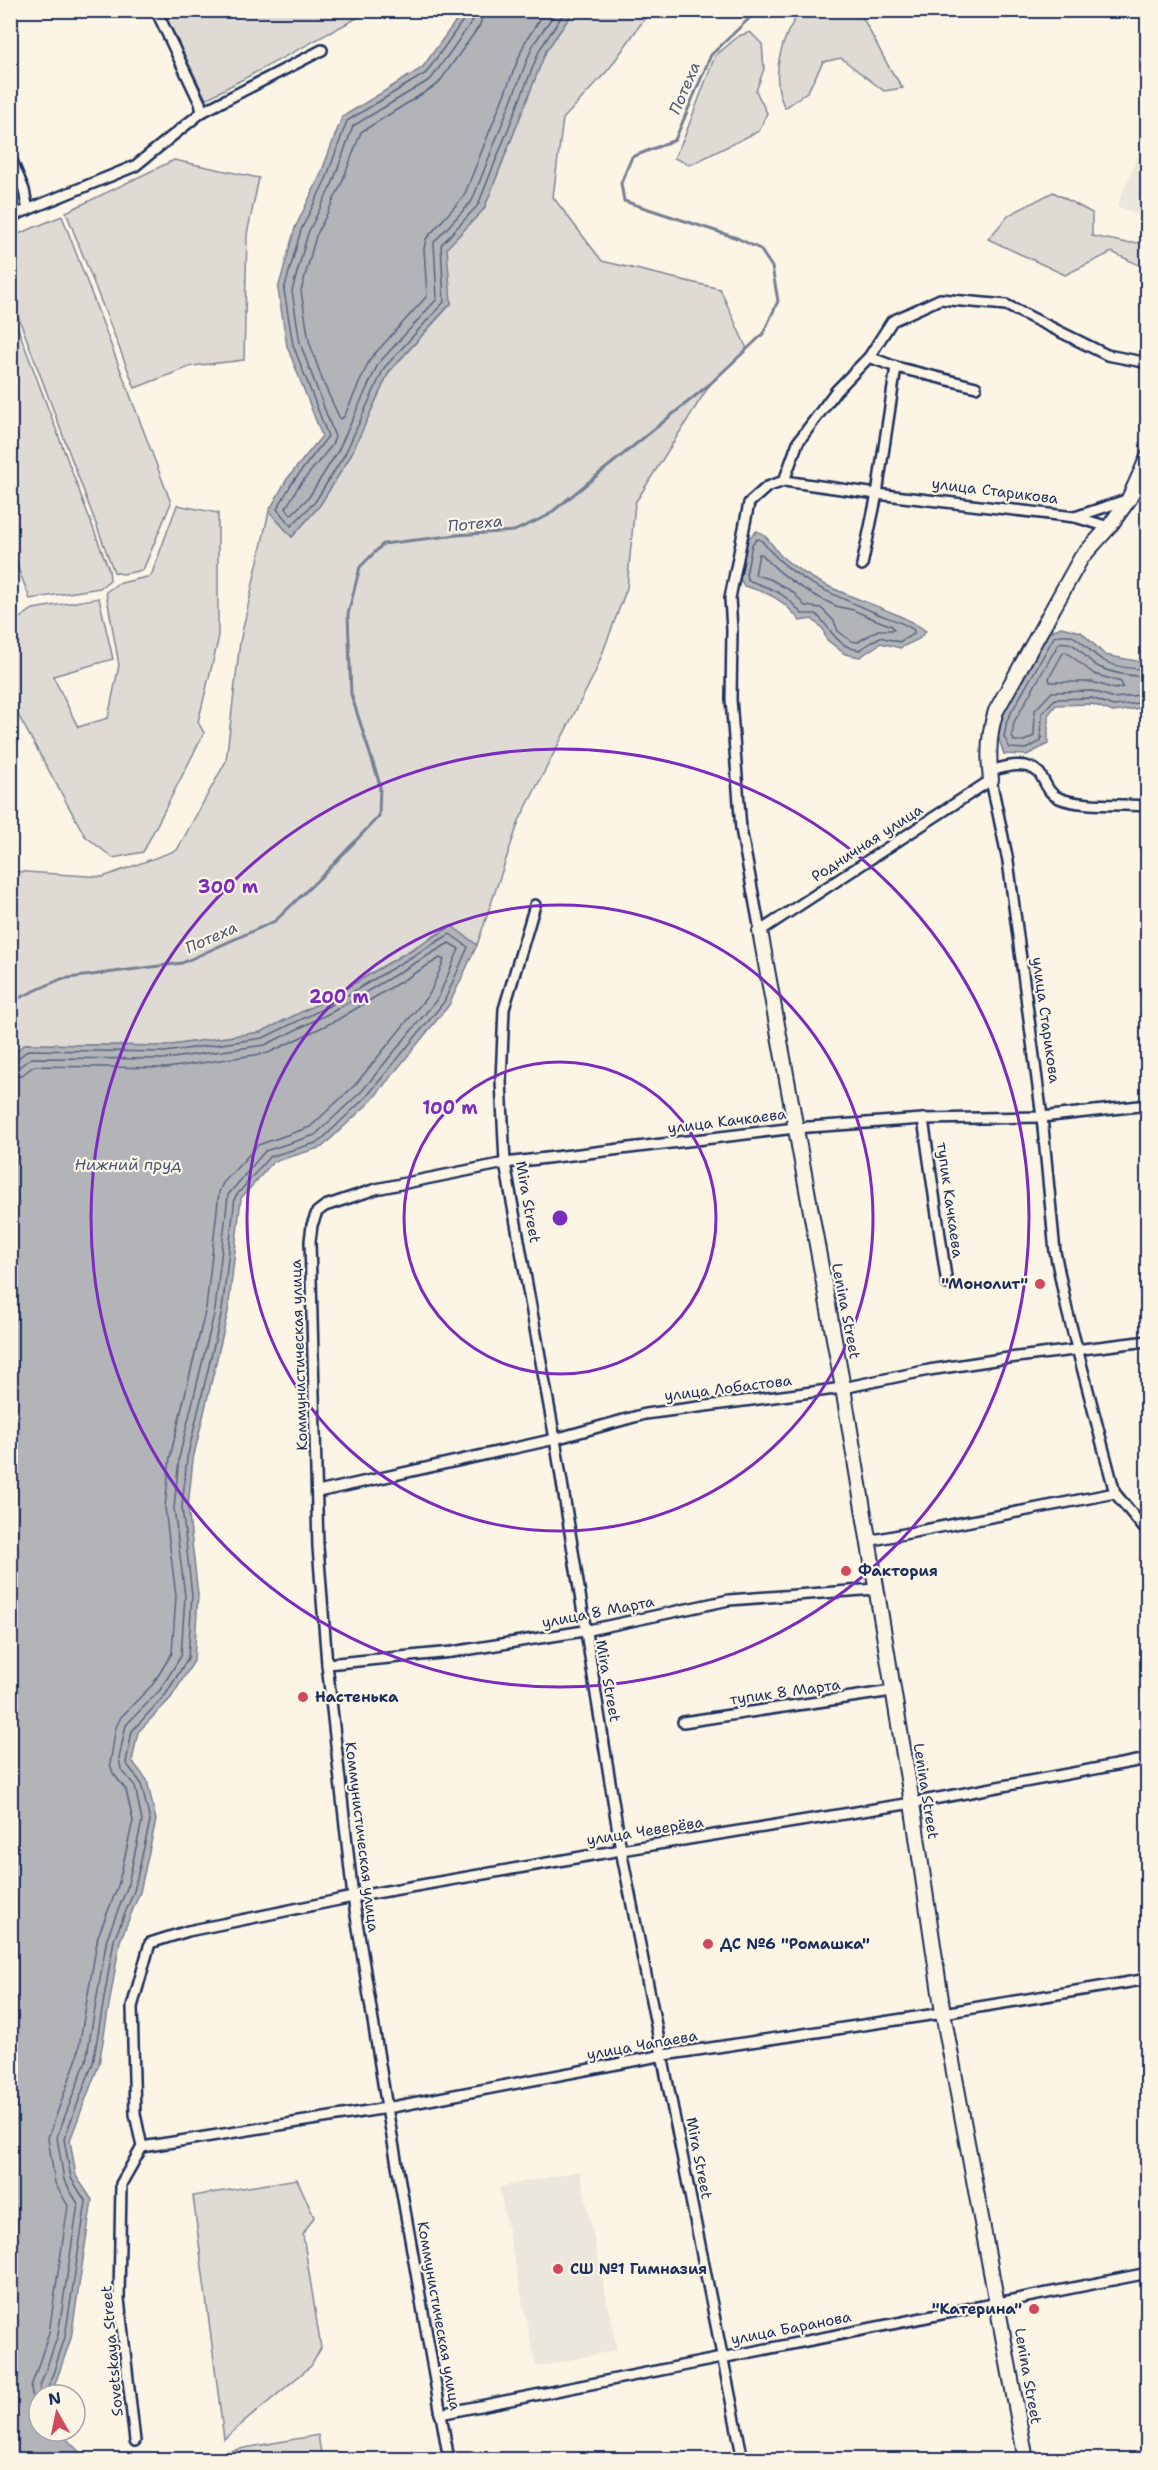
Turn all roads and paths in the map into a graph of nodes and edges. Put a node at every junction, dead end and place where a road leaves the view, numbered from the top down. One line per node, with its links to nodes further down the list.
1 (156, 10): 3 (street)
2 (322, 50): 3 (street)
3 (202, 112): 5 (street)
4 (10, 156): 5 (street)
5 (28, 210): 6 (street)
6 (10, 217)
7 (868, 357): 8 (street); 9 (street); 12 (street)
8 (1148, 363)
9 (896, 367): 10 (street); 13 (street)
10 (976, 387)
11 (1148, 457): 14 (street, улица Старикова)
12 (784, 481): 13 (street, улица Старикова); 21 (street)
13 (877, 494): 15 (street, улица Старикова); 17 (street)
14 (1130, 499): 15 (street); 16 (street, улица Старикова)
15 (1075, 517): 16 (street, улица Старикова)
16 (1108, 527): 18 (street, улица Старикова)
17 (862, 565)
18 (990, 775): 19 (street); 21 (street, Родничная улица); 23 (street, улица Старикова)
19 (1148, 806)
20 (535, 905): 26 (street, Mira Street)
21 (760, 931): 25 (street, Lenina Street)
22 (1148, 1105): 23 (street, улица Качкаева)
23 (1042, 1117): 24 (street, улица Качкаева); 30 (street, улица Старикова)
24 (923, 1119): 25 (street, улица Качкаева); 28 (street, тупик Качкаева)
25 (795, 1128): 26 (street, улица Качкаева); 31 (street, Lenina Street)
26 (505, 1163): 27 (street, улица Качкаева); 32 (street, Mira Street)
27 (317, 1212): 33 (street, Коммунистическая улица)
28 (947, 1284)
29 (1148, 1341): 30 (street, улица Лобастова)
30 (1079, 1352): 31 (street, улица Лобастова); 34 (street, улица Старикова)
31 (843, 1388): 32 (street, улица Лобастова); 36 (street, Lenina Street)
32 (555, 1439): 33 (street, улица Лобастова); 38 (street, Mira Street)
33 (318, 1492): 39 (street, Коммунистическая улица)
34 (1115, 1492): 35 (street, улица Старикова); 36 (street)
35 (1148, 1533)
36 (868, 1541): 37 (street, Lenina Street)
37 (876, 1589): 38 (street, улица 8 Марта); 40 (street, Lenina Street)
38 (584, 1631): 39 (street, улица 8 Марта); 44 (street, Mira Street)
39 (327, 1664): 45 (street, Коммунистическая улица)
40 (892, 1691): 41 (street, тупик 8 Марта); 43 (street, Lenina Street)
41 (683, 1722)
42 (1148, 1759): 43 (street, улица Чеверёва)
43 (912, 1803): 44 (street, улица Чеверёва); 47 (street, Lenina Street)
44 (621, 1850): 45 (street, улица Чеверёва); 48 (street, Mira Street)
45 (353, 1897): 49 (street, Коммунистическая улица); 50 (street, улица Чеверёва)
46 (1148, 1979): 47 (street, улица Чапаева)
47 (944, 2013): 48 (street, улица Чапаева); 52 (street, Lenina Street)
48 (664, 2055): 49 (street, улица Чапаева); 53 (street, Mira Street)
49 (387, 2108): 50 (street, улица Чапаева); 54 (street, Коммунистическая улица)
50 (142, 2147): 55 (street, Sovetskaya Street)
51 (1148, 2273): 52 (street, улица Баранова)
52 (997, 2302): 53 (street, улица Баранова); 58 (street, Lenina Street)
53 (722, 2357): 54 (street, улица Баранова); 57 (street, Mira Street)
54 (440, 2414): 56 (street, Коммунистическая улица)
55 (135, 2441)
56 (449, 2460)
57 (743, 2460)
58 (1026, 2460)

